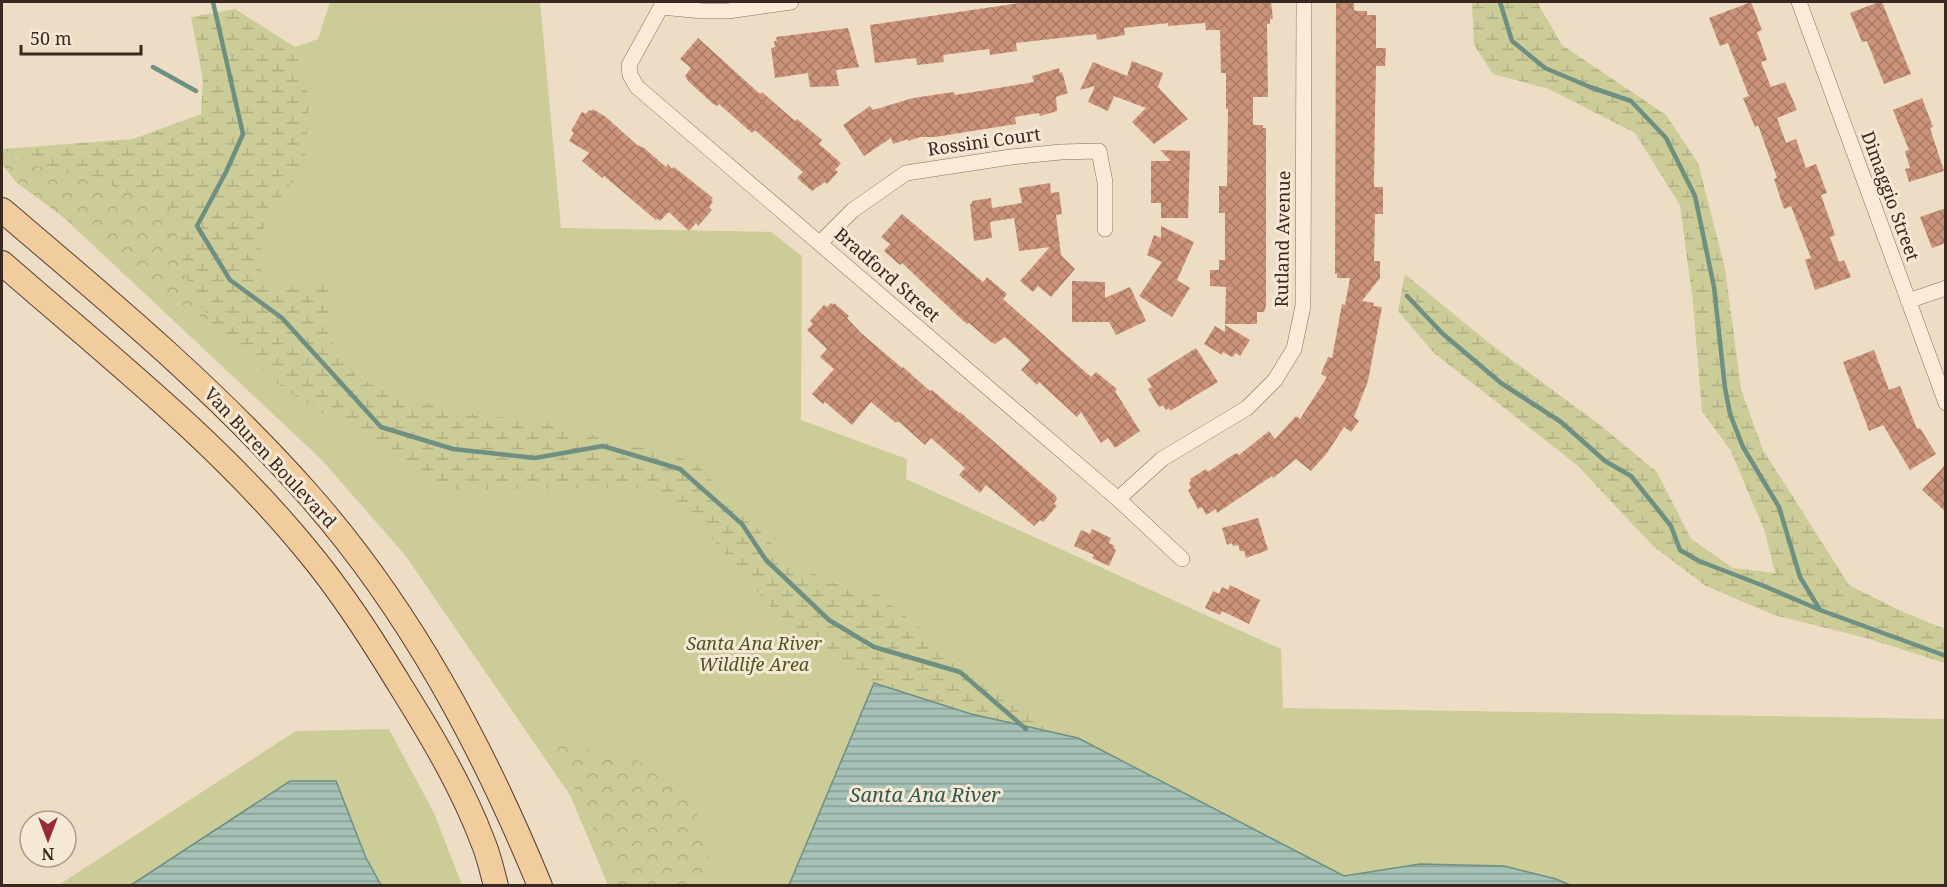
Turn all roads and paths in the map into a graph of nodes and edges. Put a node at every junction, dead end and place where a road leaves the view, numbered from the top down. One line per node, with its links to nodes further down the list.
1 (791, 2): 4 (street)
2 (1304, 2): 12 (street, Rutland Avenue)
3 (1799, 2): 10 (street, Dimaggio Street)
4 (662, 4): 7 (street, Bradford Street)
5 (2, 210): 15 (main road, Van Buren Boulevard)
6 (1105, 229): 7 (street, Rossini Court)
7 (820, 243): 12 (street, Bradford Street)
8 (2, 263): 14 (main road, Van Buren Boulevard)
9 (1946, 288): 10 (street)
10 (1908, 302): 11 (street, Dimaggio Street)
11 (1946, 403)
12 (1118, 499): 13 (street, Bradford Street)
13 (1182, 559)
14 (496, 885)
15 (540, 885)

